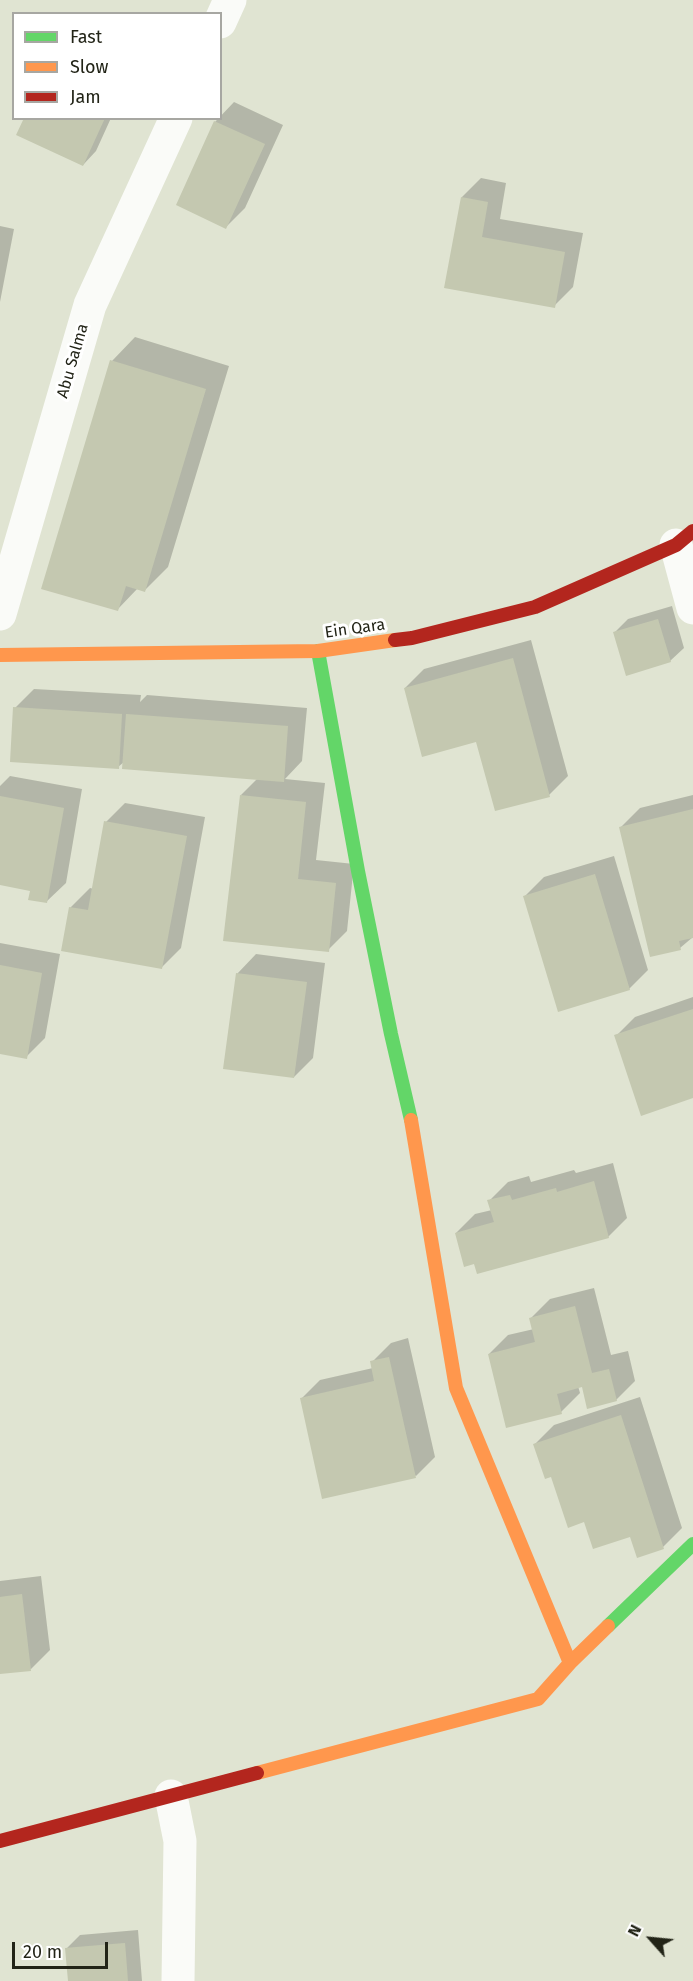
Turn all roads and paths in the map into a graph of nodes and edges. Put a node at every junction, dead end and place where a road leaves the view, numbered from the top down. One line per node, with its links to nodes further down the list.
1 (230, 0): 2 (street)
2 (222, 18)
3 (175, 120): 6 (street, Abu Salma)
4 (684, 538): 5 (street); 7 (street, Ein Qara)
5 (693, 608)
6 (0, 614)
7 (318, 651): 8 (street, Ein Qara); 10 (street)
8 (0, 655)
9 (693, 1544): 10 (street)
10 (570, 1663): 11 (street)
11 (171, 1796): 12 (street); 13 (street)
12 (0, 1841)
13 (178, 1981)

